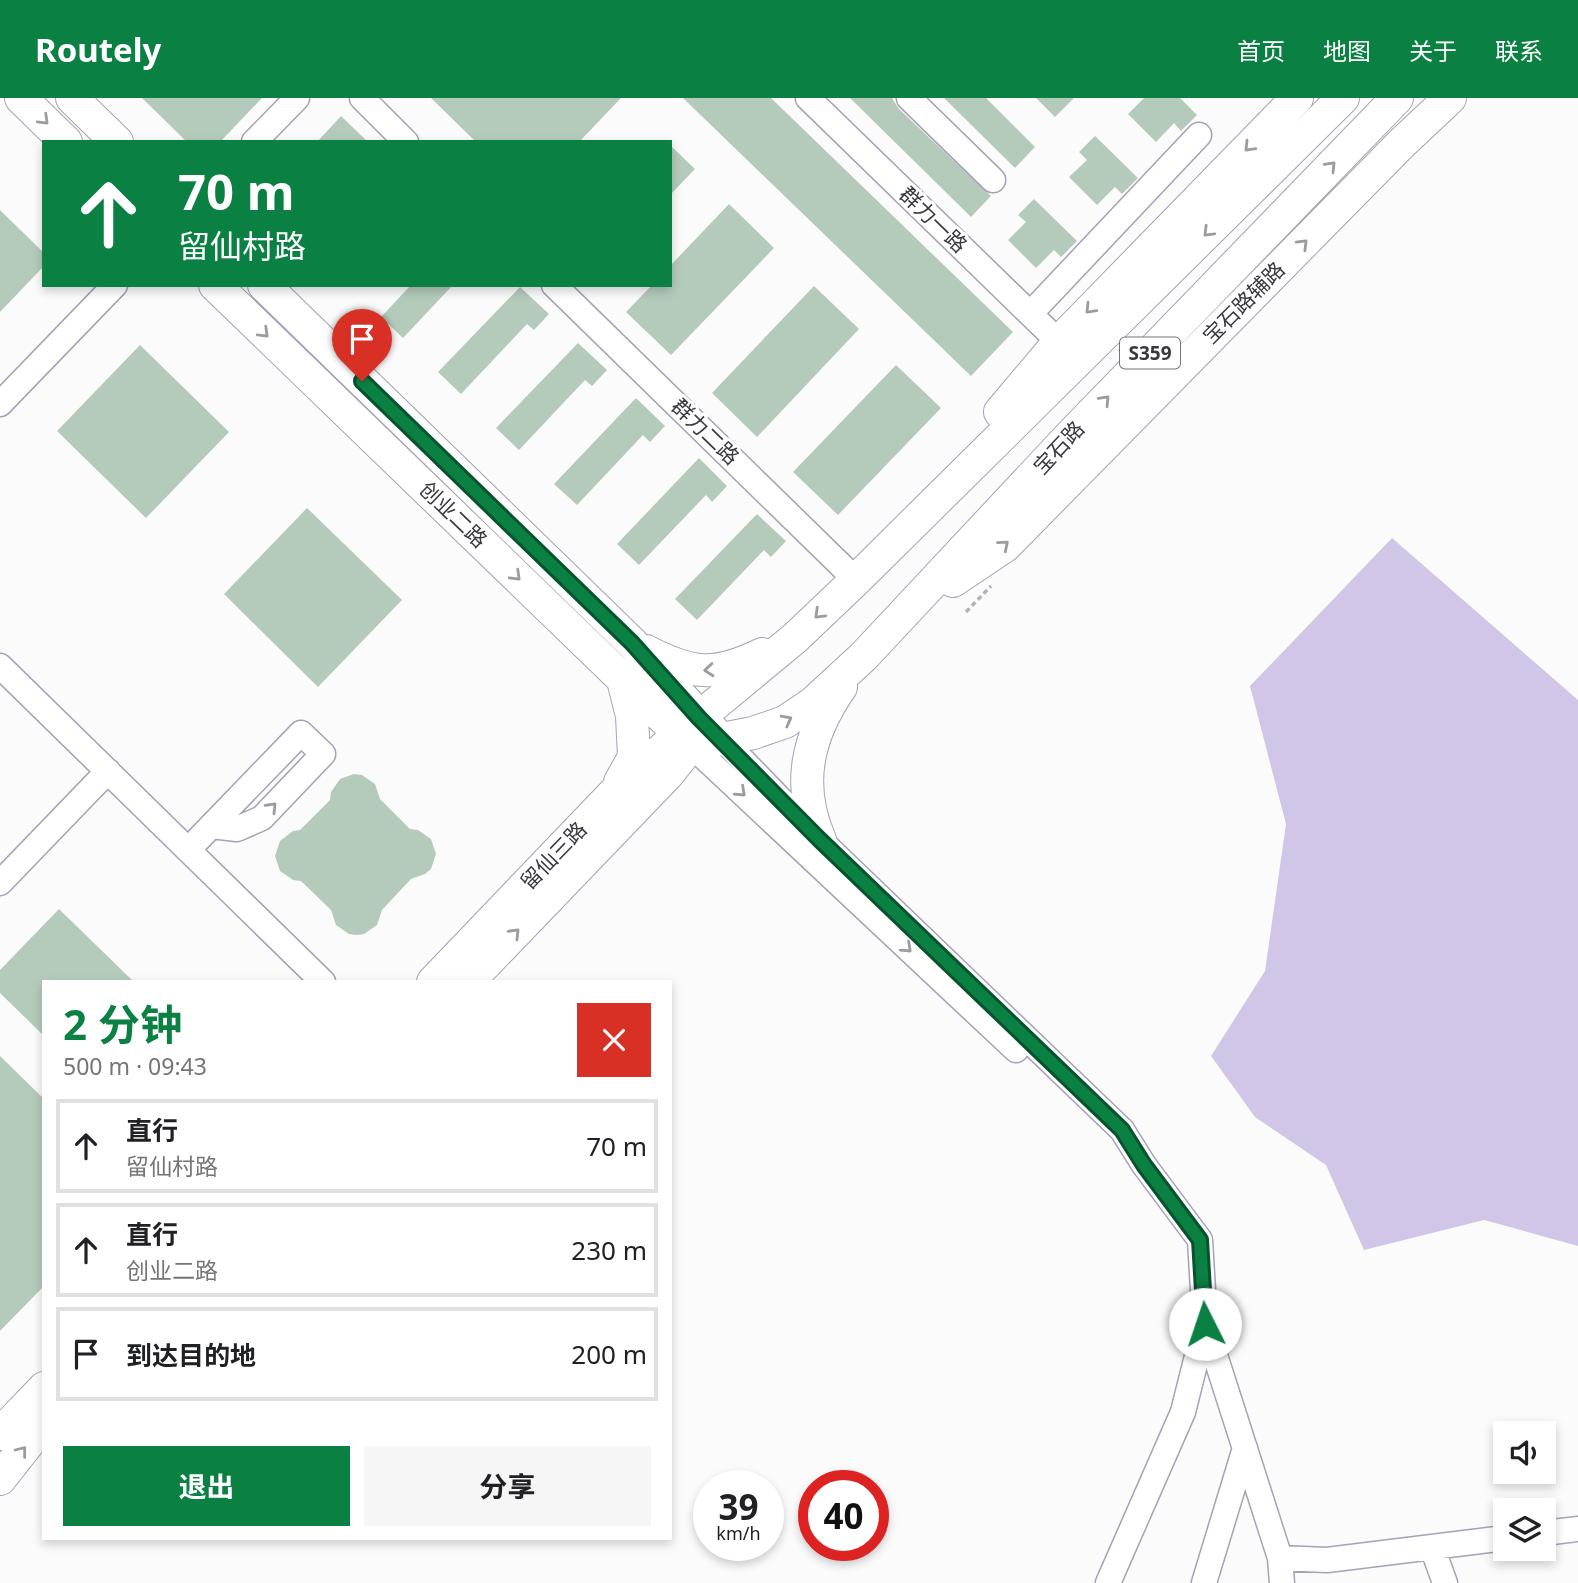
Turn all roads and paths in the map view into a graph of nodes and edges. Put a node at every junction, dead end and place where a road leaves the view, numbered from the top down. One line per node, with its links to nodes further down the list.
1 (21, 98): 12 (main road, one-way to 12)
2 (72, 98): 13 (main road)
3 (297, 98): 14 (street)
4 (362, 98): 15 (street)
5 (808, 98): 21 (street, 群力一路)
6 (909, 98): 16 (street)
7 (1297, 98): 22 (main road, one-way to 22)
8 (1343, 98): 24 (main road, S359, one-way to 24)
9 (1396, 98): 25 (main road, 宝石路 / S359, one-way to 9)
10 (1450, 98): 25 (main road, 宝石路辅路, one-way to 10)
11 (1199, 135): 21 (street)
12 (64, 140)
13 (115, 140)
14 (256, 140)
15 (405, 140)
16 (993, 180)
17 (113, 287): 23 (street)
18 (217, 287): 30 (main road, 创业二路, one-way to 30)
19 (266, 287): 27 (main road, 创业二路 / S359)
20 (556, 287): 24 (street, 群力二路)
21 (1030, 314): 22 (street, 群力一路)
22 (1059, 342): 24 (main road)
23 (0, 404)
24 (865, 570): 26 (main road, S359, one-way to 26)
25 (908, 611): 28 (main road, 宝石路 / S359)
26 (795, 638): 27 (main road, 创业二路 / S359, one-way to 27); 31 (main road)
27 (632, 643): 31 (main road, 创业二路 / S359)
28 (864, 656): 32 (main road, 宝石路 / S359, one-way to 28); 36 (main road)
29 (0, 666): 33 (street)
30 (623, 680): 31 (main road, 创业二路); 34 (main road)
31 (690, 732): 32 (main road, 宝石路 / S359); 34 (main road, 留仙三路); 41 (main road, 留仙三路, one-way to 31); 42 (street, one-way to 42)
32 (723, 740): 36 (street)
33 (108, 771): 37 (street); 38 (street)
34 (614, 793): 40 (main road, 留仙三路)
35 (211, 826): 37 (street, one-way to 37)
36 (820, 840): 42 (street)
37 (188, 850): 39 (street)
38 (0, 883)
39 (321, 980)
40 (435, 980)
41 (470, 980)
42 (1144, 1165): 43 (street)
43 (1205, 1324): 47 (street); 54 (street)
44 (42, 1390): 46 (main road)
45 (42, 1426): 48 (main road, one-way to 45)
46 (0, 1434)
47 (1245, 1448): 53 (street); 55 (street)
48 (0, 1479)
49 (1578, 1529): 50 (street)
50 (1556, 1532)
51 (1493, 1539): 52 (street)
52 (1432, 1547): 53 (street); 57 (street)
53 (1280, 1558): 56 (street)
54 (1108, 1583)
55 (1205, 1583)
56 (1282, 1583)
57 (1445, 1583)

